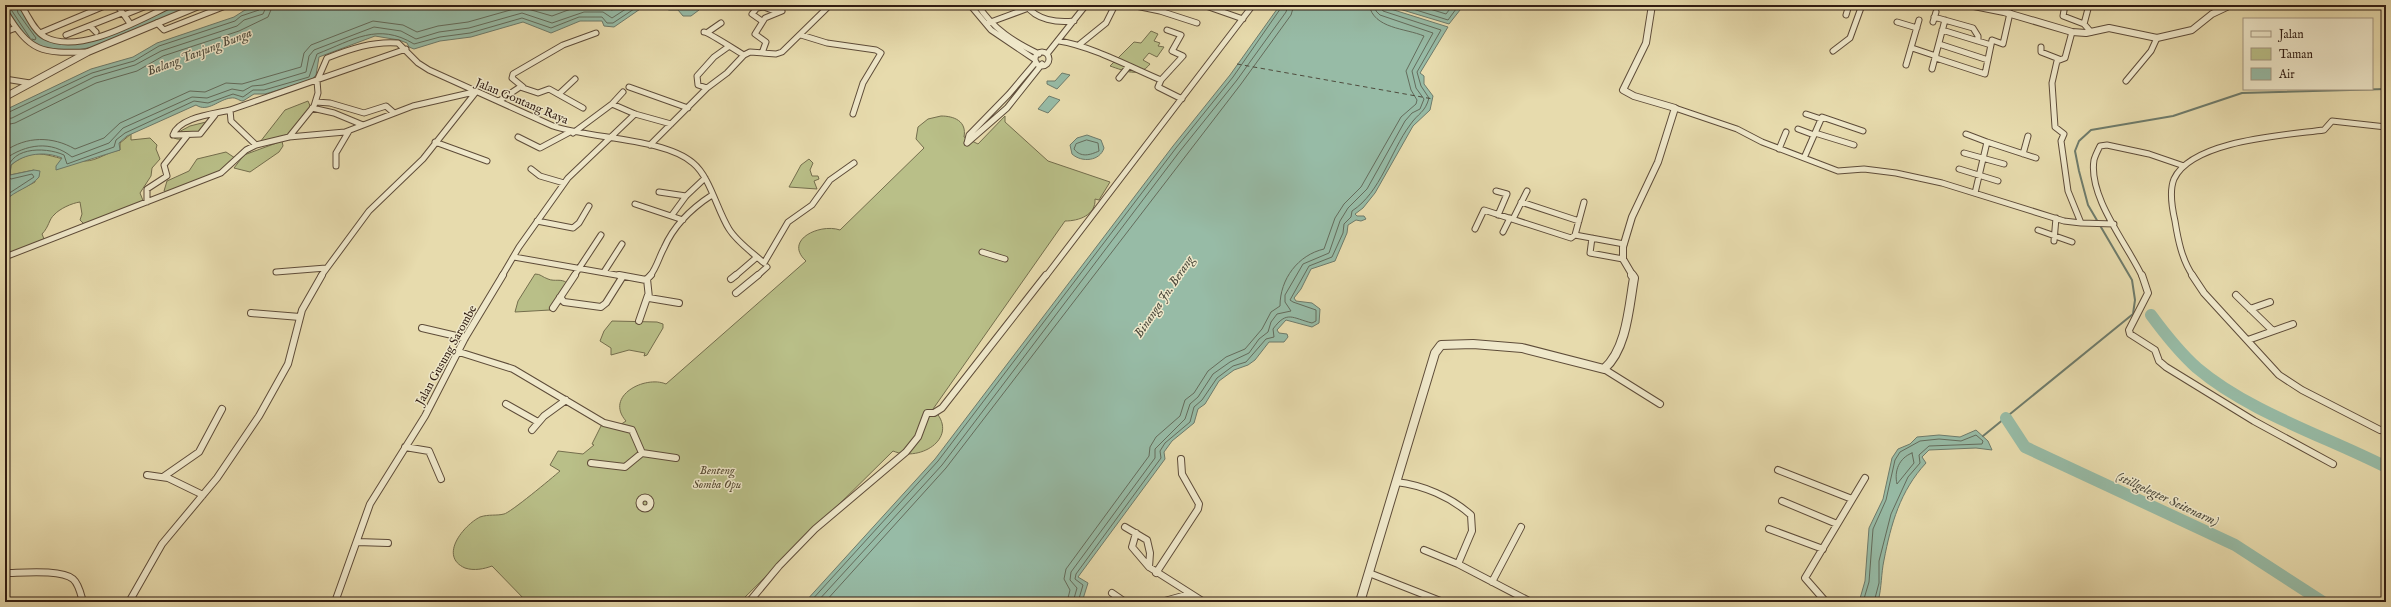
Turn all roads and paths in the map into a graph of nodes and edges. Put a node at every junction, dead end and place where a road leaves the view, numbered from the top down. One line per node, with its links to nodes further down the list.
1 (21, 5): 51 (street)
2 (107, 5): 51 (street)
3 (117, 5): 26 (street)
4 (149, 5): 26 (street)
5 (172, 5): 51 (street)
6 (201, 5): 37 (street)
7 (228, 5): 37 (street)
8 (830, 5): 54 (street)
9 (970, 5): 41 (street)
10 (978, 5): 35 (street)
11 (1086, 5): 33 (street)
12 (1115, 5): 58 (street)
13 (1132, 5): 39 (street)
14 (1203, 5): 29 (street)
15 (1253, 5): 29 (street)
16 (1652, 5): 100 (street)
17 (1850, 5): 28 (street)
18 (1862, 5): 65 (street)
19 (1969, 5): 27 (street)
20 (2065, 5): 40 (street)
21 (2089, 5): 40 (street)
22 (2231, 5): 55 (street)
23 (1026, 7): 33 (street); 35 (street)
24 (5, 11): 43 (street)
25 (1936, 12): 31 (street)
26 (123, 14): 34 (street); 42 (street)
27 (2010, 14): 49 (street); 60 (street)
28 (1846, 15)
29 (1242, 19): 93 (street)
30 (1920, 20): 44 (street)
31 (1945, 20): 46 (street); 57 (street)
32 (762, 21): 32 (street); 67 (street)
33 (1074, 21): 56 (street)
34 (129, 22)
35 (990, 22): 41 (street); 68 (street)
36 (1897, 22): 44 (street)
37 (157, 23): 66 (street)
38 (721, 23): 61 (street)
39 (1196, 23)
40 (2084, 24): 50 (street)
41 (984, 25): 74 (street)
42 (90, 26): 48 (street); 53 (street)
43 (16, 28): 47 (street); 66 (street)
44 (1917, 28): 63 (street)
45 (1167, 30): 83 (street)
46 (1942, 30): 57 (street); 59 (street)
47 (5, 32)
48 (96, 32)
49 (2072, 32): 50 (street); 73 (street)
50 (2091, 32): 55 (street)
51 (40, 33)
52 (596, 33): 86 (street)
53 (66, 35)
54 (801, 35): 67 (street); 105 (street)
55 (2157, 38): 84 (street)
56 (1060, 41): 58 (street); 69 (street)
57 (1978, 41): 60 (street)
58 (1080, 44): 77 (street)
59 (1939, 44): 71 (street); 72 (street)
60 (1991, 45): 72 (street)
61 (728, 47): 70 (street); 88 (street)
62 (2040, 47): 73 (street)
63 (1912, 48): 71 (street); 76 (street)
64 (406, 50): 82 (street); 82 (street, Jalan Gontang Raya); 89 (street, Jalan Gontang Raya)
65 (1833, 51)
66 (88, 52): 85 (street)
67 (762, 53): 70 (street)
68 (1039, 54): 69 (street); 74 (street)
69 (1047, 54): 75 (street)
70 (744, 55): 88 (street)
71 (1936, 57): 72 (street); 78 (street)
72 (1988, 60)
73 (2059, 60): 163 (street)
74 (1035, 61): 75 (street); 75 (street)
75 (1042, 64)
76 (1906, 65)
77 (1128, 67): 80 (street); 83 (street)
78 (1932, 69)
79 (575, 78): 91 (street)
80 (1119, 78)
81 (5, 79): 85 (street)
82 (317, 80): 95 (street); 101 (street)
83 (1161, 80): 93 (street)
84 (2126, 82)
85 (30, 83): 92 (street)
86 (522, 87): 91 (street); 94 (street)
87 (629, 87): 99 (street)
88 (707, 88): 99 (street)
89 (475, 92): 94 (street, Jalan Gontang Raya); 102 (street); 123 (street)
90 (622, 92): 96 (street)
91 (559, 94): 98 (street)
92 (5, 97)
93 (1182, 99): 249 (street)
94 (499, 101): 114 (street, Jalan Gontang Raya)
95 (316, 102): 97 (street); 102 (street)
96 (612, 104): 104 (street); 114 (street)
97 (312, 108): 109 (street); 120 (street)
98 (583, 108)
99 (688, 108): 108 (street)
100 (1675, 108): 128 (street); 174 (street)
101 (230, 110): 103 (street); 125 (street)
102 (394, 113): 109 (street)
103 (215, 114): 118 (street); 118 (street)
104 (635, 114): 108 (street); 122 (street, Jalan Gusung Sarombe)
105 (853, 114)
106 (1806, 114): 107 (street)
107 (1821, 119): 113 (street); 116 (street)
108 (671, 124): 127 (street)
109 (363, 125): 112 (street)
110 (2386, 127): 138 (street)
111 (1798, 129): 116 (street)
112 (349, 131): 120 (street); 137 (street)
113 (1863, 131)
114 (572, 132): 121 (street); 122 (street, Jalan Gontang Raya)
115 (1786, 132): 128 (street)
116 (1815, 134): 126 (street); 131 (street)
117 (1966, 134): 124 (street)
118 (187, 136): 151 (street)
119 (2028, 136): 130 (street)
120 (289, 137): 125 (street)
121 (518, 137)
122 (609, 137): 127 (street, Jalan Gontang Raya); 144 (street, Jalan Gusung Sarombe)
123 (435, 142): 134 (street); 182 (street)
124 (1988, 142): 130 (street); 132 (street)
125 (256, 145): 151 (street)
126 (1854, 145)
127 (650, 146): 142 (street, Jalan Gontang Raya)
128 (1779, 148): 131 (street)
129 (1964, 153): 132 (street)
130 (2023, 154): 133 (street)
131 (1804, 158): 148 (street)
132 (1984, 158): 136 (street); 141 (street)
133 (2036, 158)
134 (487, 161)
135 (854, 163): 181 (street)
136 (2004, 164)
137 (336, 166)
138 (2184, 166): 164 (street); 204 (street)
139 (531, 169): 144 (street)
140 (1959, 169): 141 (street)
141 (1980, 175): 143 (street); 148 (street)
142 (705, 178): 149 (street, Jalan Gontang Raya); 150 (street)
143 (1998, 181)
144 (564, 183): 161 (street, Jalan Gusung Sarombe)
145 (1496, 191): 156 (street)
146 (1526, 191): 152 (street)
147 (659, 192): 150 (street)
148 (1975, 193): 158 (street)
149 (712, 195): 160 (street); 178 (street, Jalan Gontang Raya)
150 (686, 196): 157 (street)
151 (147, 202): 176 (street)
152 (1521, 202): 159 (street); 162 (street)
153 (1584, 202): 162 (street)
154 (635, 204): 157 (street)
155 (589, 206): 161 (street)
156 (1498, 214): 159 (street); 165 (street)
157 (672, 215): 160 (street)
158 (2056, 218): 163 (street); 171 (street)
159 (1511, 219): 167 (street); 169 (street)
160 (683, 220): 187 (street)
161 (538, 221): 177 (street, Jalan Gusung Sarombe)
162 (1579, 221): 169 (street)
163 (2082, 223): 164 (street)
164 (2114, 224): 219 (street)
165 (1475, 229)
166 (2038, 230): 171 (street)
167 (1503, 232)
168 (601, 235): 183 (street)
169 (1575, 235): 170 (street)
170 (1592, 238): 174 (street); 180 (street)
171 (2054, 238): 172 (street)
172 (2072, 242)
173 (622, 244): 185 (street)
174 (1624, 244): 180 (street)
175 (982, 252): 179 (street)
176 (5, 256)
177 (514, 257): 183 (street); 203 (street, Jalan Gusung Sarombe)
178 (757, 257): 181 (street, Jalan Gontang Raya); 188 (street)
179 (1005, 259)
180 (1623, 259): 206 (street)
181 (766, 265): 189 (street)
182 (326, 268): 184 (street); 198 (street)
183 (579, 268): 185 (street); 192 (street)
184 (276, 272)
185 (604, 272): 186 (street)
186 (623, 276): 187 (street); 192 (street)
187 (647, 279): 190 (street)
188 (730, 279)
189 (736, 293)
190 (648, 295): 194 (street); 199 (street)
191 (2236, 295): 196 (street)
192 (560, 297): 195 (street)
193 (2270, 302): 196 (street)
194 (679, 303)
195 (553, 308)
196 (2250, 309): 202 (street)
197 (251, 313): 198 (street)
198 (300, 317): 226 (street)
199 (638, 321)
200 (2293, 324): 202 (street)
201 (422, 328): 203 (street)
202 (2273, 331): 204 (street)
203 (465, 338): 205 (street, Jalan Gusung Sarombe)
204 (2248, 340): 213 (street)
205 (459, 352): 207 (street); 214 (street, Jalan Gusung Sarombe)
206 (1604, 369): 209 (street); 225 (street)
207 (566, 400): 211 (street); 215 (street)
208 (506, 404): 211 (street)
209 (1660, 404)
210 (222, 409): 222 (street)
211 (538, 422): 212 (street)
212 (532, 430)
213 (2380, 430)
214 (405, 447): 224 (street); 234 (street, Jalan Gusung Sarombe)
215 (642, 453): 216 (street); 218 (street)
216 (676, 458)
217 (1181, 459): 241 (street)
218 (591, 463)
219 (2333, 464)
220 (1778, 470): 227 (street)
221 (147, 475): 222 (street)
222 (163, 477): 226 (street)
223 (1865, 478): 227 (street)
224 (441, 479)
225 (1396, 482): 238 (street); 242 (street)
226 (203, 495): 247 (street)
227 (1852, 499): 229 (street)
228 (1782, 501): 229 (street)
229 (1837, 524): 236 (street)
230 (1125, 527): 233 (street)
231 (1522, 527): 243 (street)
232 (1769, 528): 236 (street)
233 (1136, 533): 239 (street); 239 (street)
234 (357, 542): 235 (street); 248 (street, Jalan Gusung Sarombe)
235 (388, 543)
236 (1822, 549): 256 (street)
237 (1424, 550): 238 (street)
238 (1458, 564): 243 (street)
239 (1149, 567): 241 (street)
240 (5, 573): 246 (street)
241 (1156, 573): 245 (street)
242 (1369, 573): 253 (street); 254 (street)
243 (1492, 582): 255 (street)
244 (1112, 593): 250 (street)
245 (1190, 594): 251 (street); 252 (street)
246 (83, 602)
247 (129, 602)
248 (334, 602)
249 (748, 602)
250 (1124, 602)
251 (1161, 602)
252 (1204, 602)
253 (1360, 602)
254 (1443, 602)
255 (1531, 602)
256 (1826, 602)

